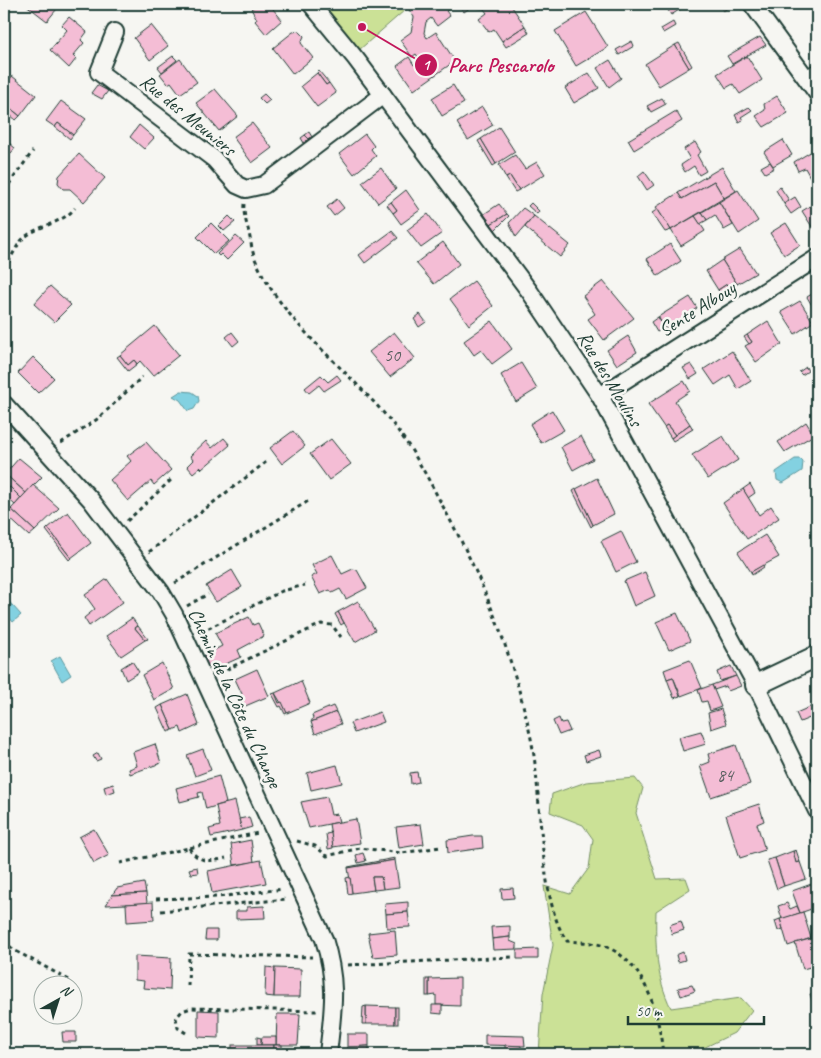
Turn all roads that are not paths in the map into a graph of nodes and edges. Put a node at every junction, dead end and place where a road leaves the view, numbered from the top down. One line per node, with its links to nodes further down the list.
1 (311, 4): 6 (street, Rue des Moulins)
2 (752, 4): 4 (street)
3 (116, 32): 6 (street, Rue des Meuniers)
4 (811, 72): 5 (street)
5 (817, 93)
6 (382, 94): 8 (street, Rue des Moulins)
7 (817, 258): 8 (street, Sente Albouy)
8 (600, 396): 11 (street, Rue des Moulins)
9 (4, 404): 13 (street, Chemin de la Côte du Change)
10 (817, 656): 11 (street)
11 (756, 685): 12 (street, Rue des Moulins)
12 (817, 811)
13 (328, 1054)

